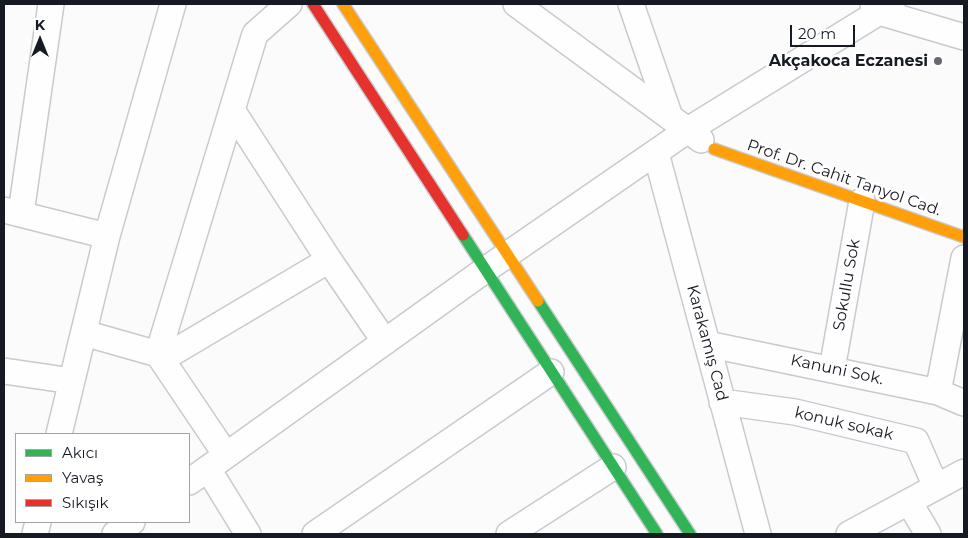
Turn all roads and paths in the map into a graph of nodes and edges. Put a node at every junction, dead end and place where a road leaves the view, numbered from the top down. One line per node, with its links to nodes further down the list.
1 (51, 4): 15 (street)
2 (173, 4): 16 (street)
3 (289, 4): 10 (street)
4 (312, 4): 21 (main road)
5 (343, 4): 18 (main road)
6 (516, 4): 11 (street)
7 (632, 4): 11 (street)
8 (881, 6): 9 (street); 11 (street)
9 (964, 37)
10 (232, 110): 20 (street); 25 (street)
11 (679, 123): 12 (street); 13 (street)
12 (714, 149): 14 (main road, Prof. Dr. Cahit Tanyol Cad.)
13 (656, 153): 18 (street); 24 (street, Karakamış Cad)
14 (862, 201): 17 (main road, Prof. Dr. Cahit Tanyol Cad.); 26 (street, Sokullu Sok)
15 (12, 212): 16 (street)
16 (107, 236): 22 (street)
17 (964, 237)
18 (508, 256): 21 (street); 43 (main road)
19 (964, 258): 30 (street)
20 (329, 260): 23 (street); 25 (street)
21 (485, 270): 23 (street); 28 (main road)
22 (84, 333): 25 (street); 29 (street)
23 (385, 342): 35 (street)
24 (707, 344): 26 (street, Kanuni Sok.); 31 (street, Karakamış Cad)
25 (160, 357): 35 (street)
26 (832, 368): 30 (street, Kanuni Sok.)
27 (4, 371): 29 (street)
28 (551, 372): 34 (main road); 40 (street)
29 (72, 381): 33 (street)
30 (938, 392): 32 (street, Kanuni Sok.)
31 (722, 402): 37 (street, konuk sokak); 44 (street, Karakamış Cad)
32 (964, 403)
33 (66, 428)
34 (613, 467): 41 (street); 42 (main road)
35 (208, 469): 39 (street)
36 (964, 472): 37 (street)
37 (936, 487): 38 (street)
38 (909, 502): 45 (street); 46 (street)
39 (248, 534)
40 (315, 534)
41 (509, 534)
42 (657, 534)
43 (690, 534)
44 (758, 534)
45 (849, 534)
46 (928, 534)

